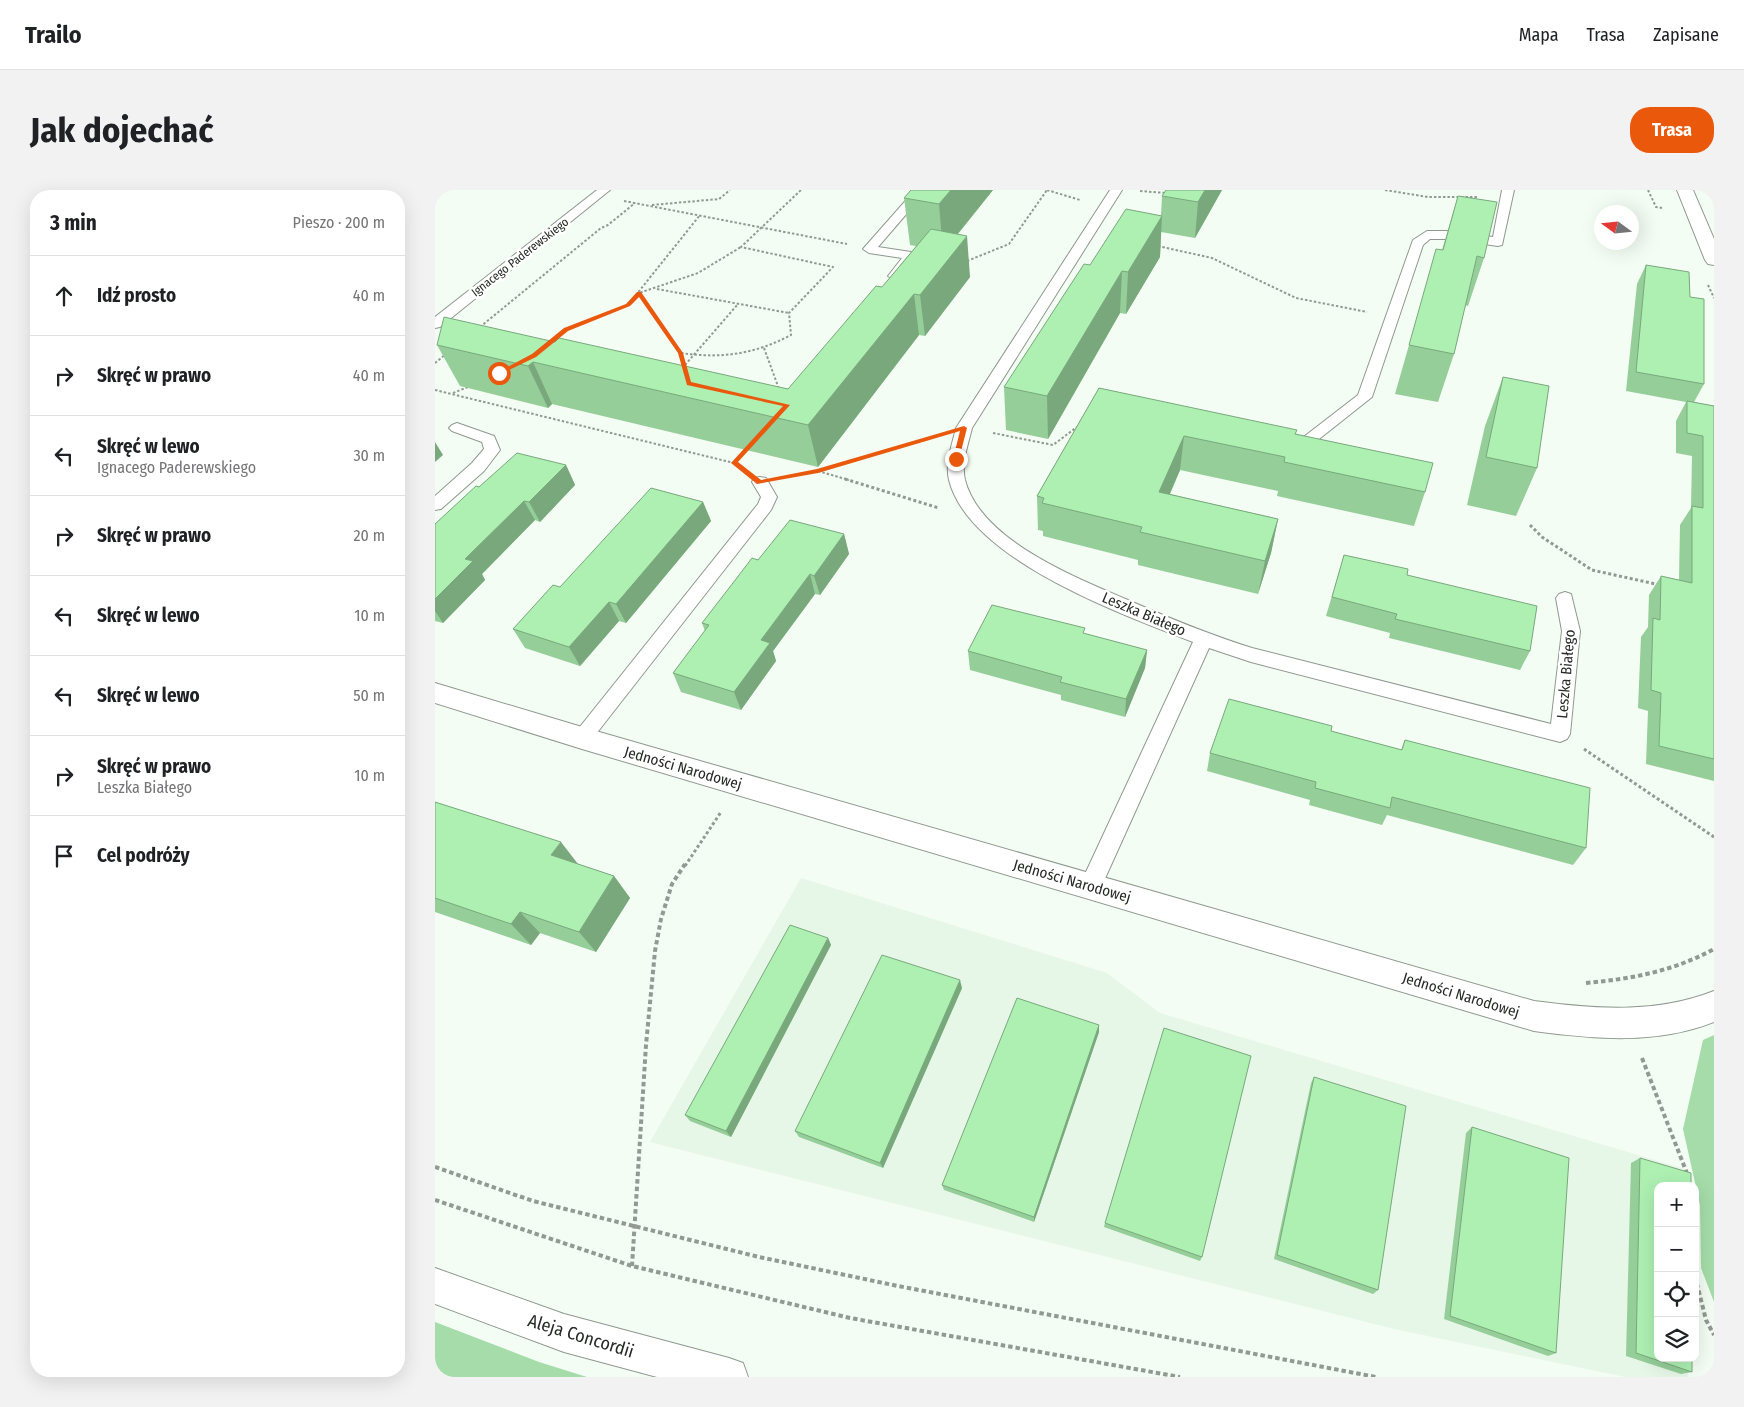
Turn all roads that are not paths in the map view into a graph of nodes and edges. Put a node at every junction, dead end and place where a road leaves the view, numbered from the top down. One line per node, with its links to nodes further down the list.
1 (604, 190): 8 (lane, Ignacego Paderewskiego)
2 (921, 190): 7 (lane)
3 (1116, 190): 14 (lane, Leszka Białego)
4 (1685, 190): 6 (street)
5 (1507, 192): 10 (lane)
6 (1714, 260)
7 (886, 286)
8 (435, 324)
9 (457, 428): 12 (lane)
10 (1276, 439)
11 (760, 482): 16 (lane)
12 (435, 505)
13 (1565, 598): 14 (lane, Leszka Białego)
14 (1203, 640): 17 (lane)
15 (435, 692): 16 (street, Jedności Narodowej)
16 (582, 738): 17 (street, Jedności Narodowej)
17 (1090, 887): 18 (street, Jedności Narodowej)
18 (1714, 1006)
19 (435, 1286): 20 (street, Aleja Concordii)
20 (729, 1377)

